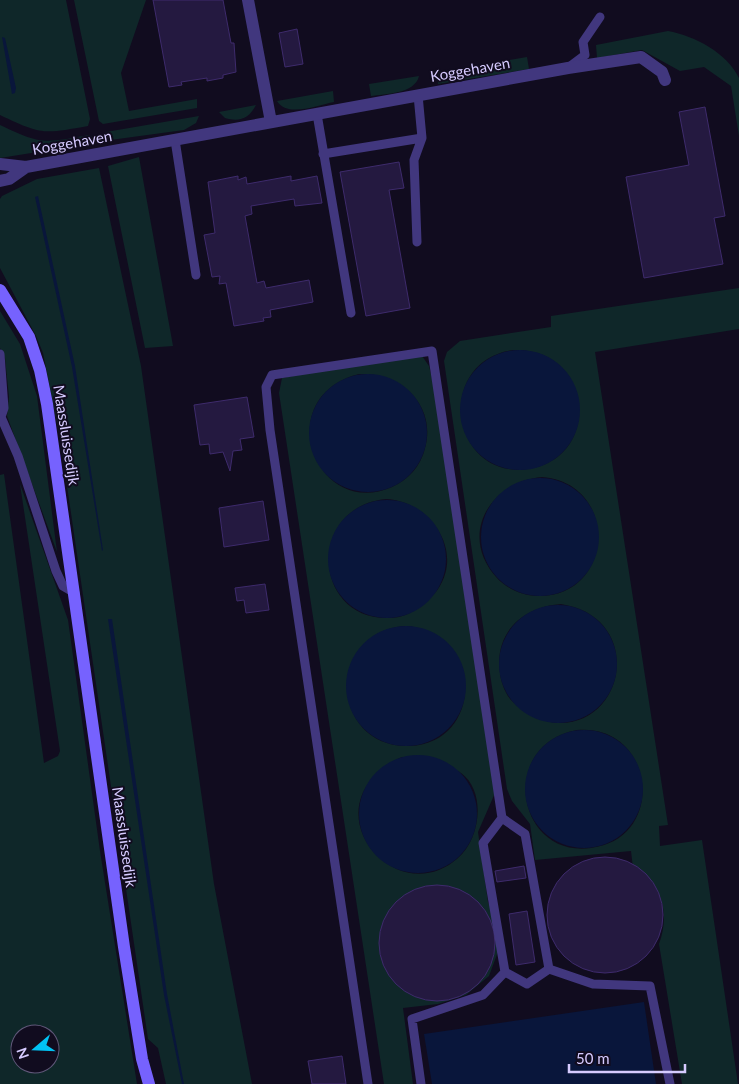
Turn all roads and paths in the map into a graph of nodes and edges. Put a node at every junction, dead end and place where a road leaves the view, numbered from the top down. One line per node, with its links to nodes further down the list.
1 (248, 0): 7 (street)
2 (600, 17): 3 (lane)
3 (568, 68): 4 (street, Koggehaven); 5 (street, Koggehaven)
4 (665, 80)
5 (418, 96): 6 (street, Koggehaven); 8 (lane)
6 (316, 114): 7 (street, Koggehaven); 10 (lane)
7 (271, 122): 9 (street, Koggehaven)
8 (422, 138): 10 (lane); 14 (lane)
9 (175, 140): 12 (street, Koggehaven); 15 (lane)
10 (324, 154): 17 (lane)
11 (0, 164): 12 (street, Koggehaven)
12 (26, 167): 13 (street, Koggehaven)
13 (0, 181)
14 (417, 242)
15 (196, 275)
16 (0, 290): 19 (street, Maassluissedijk)
17 (352, 314)
18 (0, 354): 19 (lane)
19 (74, 593): 23 (street, Maassluissedijk)
20 (502, 818): 21 (lane); 22 (lane); 24 (lane)
21 (549, 969): 22 (lane); 26 (lane)
22 (505, 972): 25 (lane)
23 (149, 1084)
24 (368, 1084)
25 (421, 1084)
26 (670, 1084)

